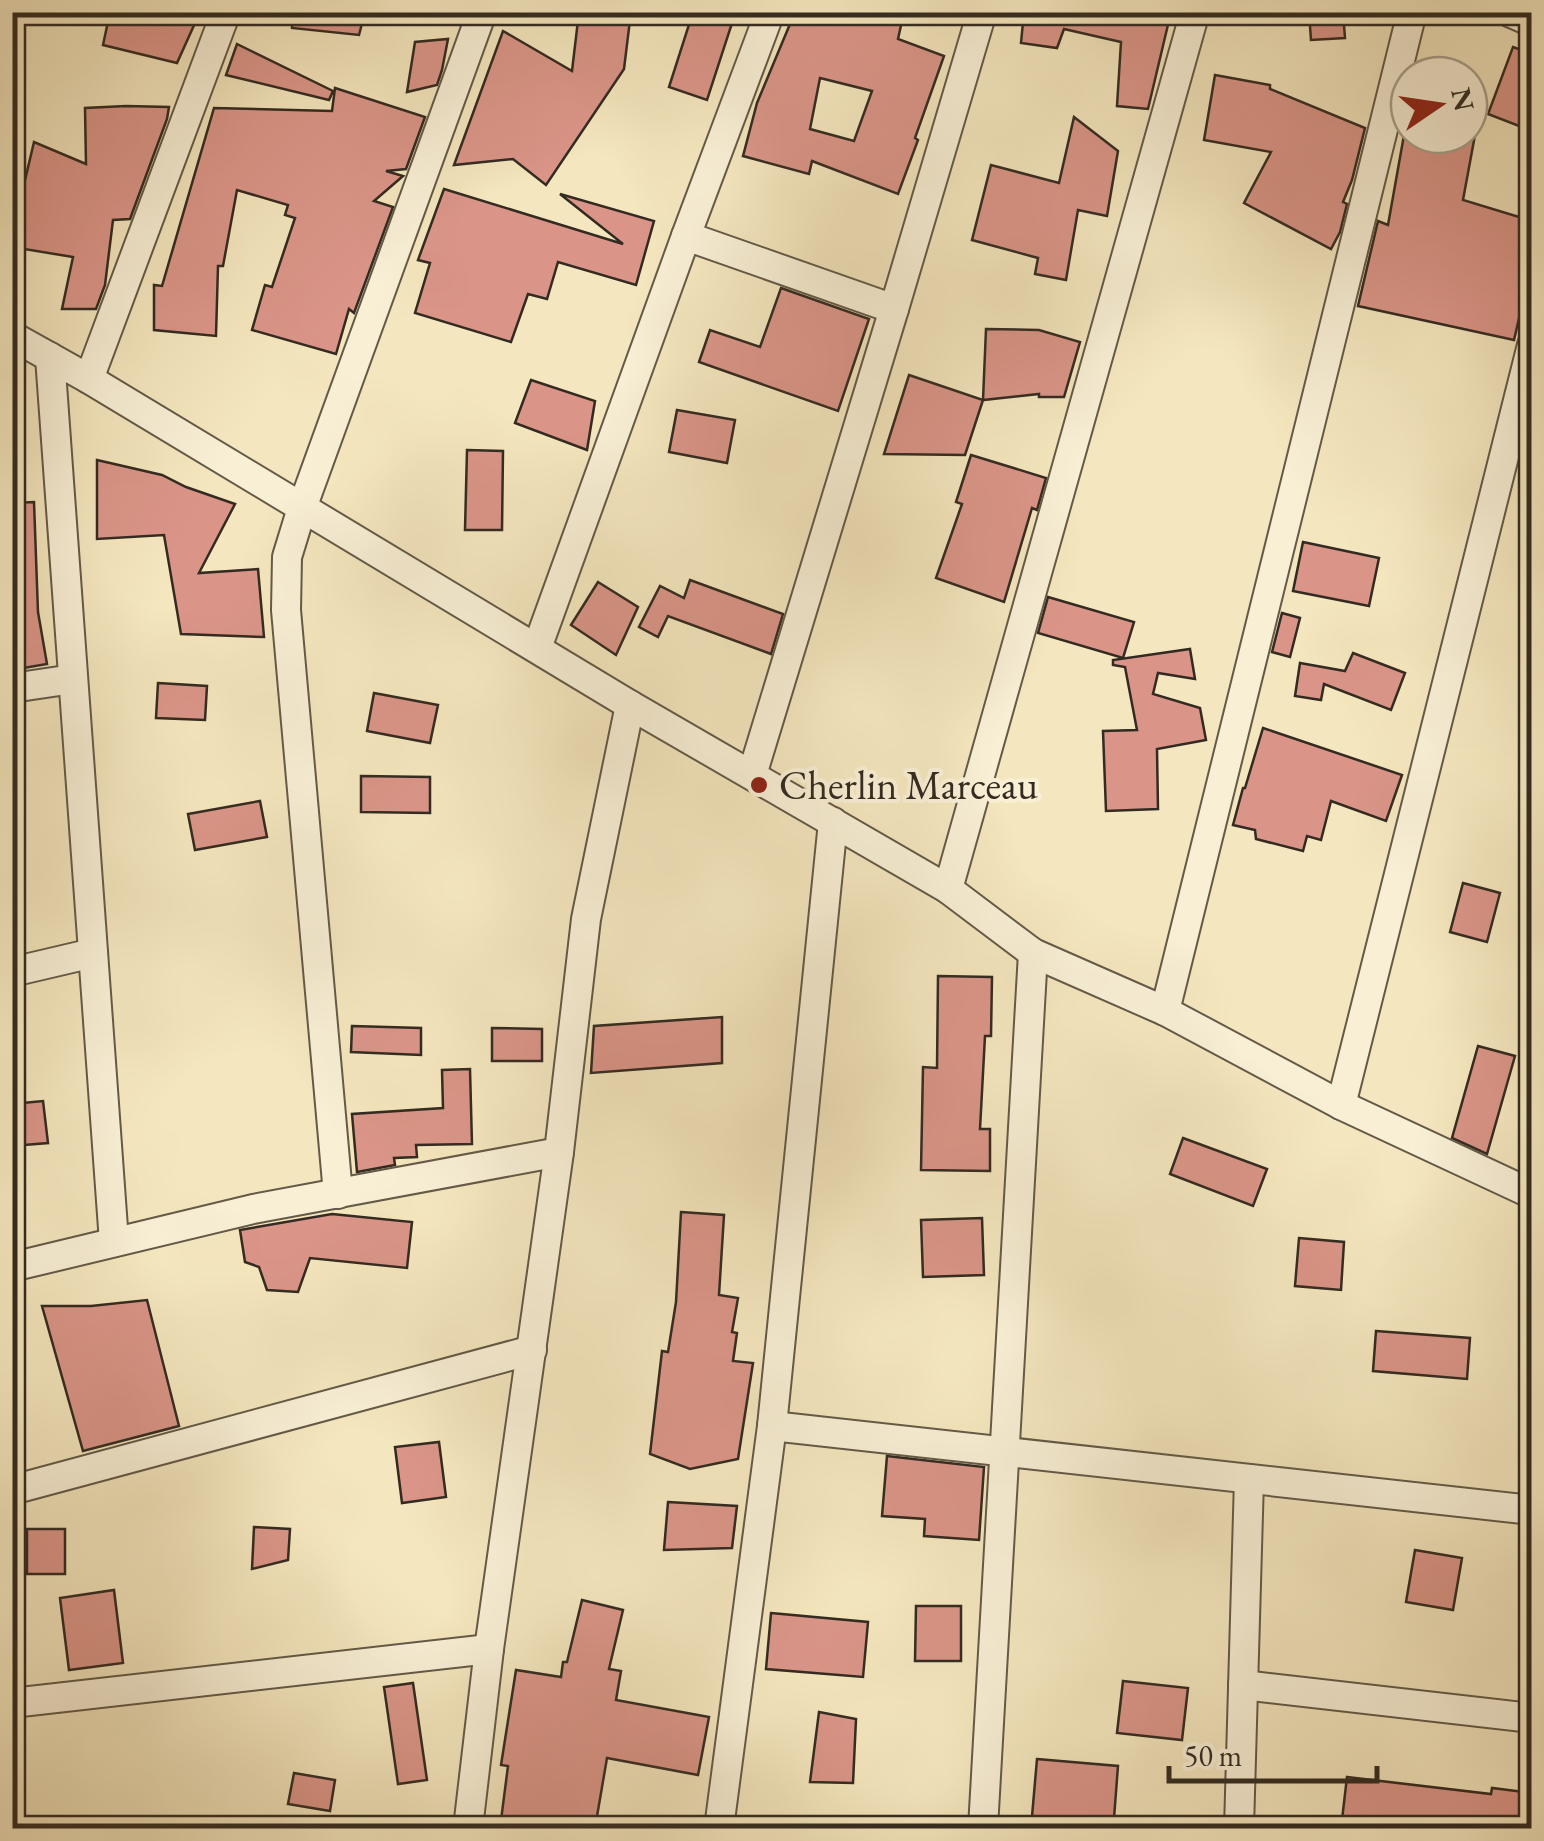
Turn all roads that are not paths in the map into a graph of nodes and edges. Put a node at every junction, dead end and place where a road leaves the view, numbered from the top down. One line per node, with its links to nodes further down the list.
1 (226, 12): 15 (street)
2 (482, 12): 16 (street)
3 (770, 12): 9 (street)
4 (982, 12): 10 (street)
5 (1196, 12): 23 (street)
6 (1412, 12): 27 (street)
7 (1509, 12): 8 (street)
8 (1532, 22)
9 (686, 236): 10 (street); 17 (street)
10 (894, 309): 21 (street)
11 (12, 336): 13 (street)
12 (1532, 346): 14 (street)
13 (50, 357): 15 (street); 18 (street)
14 (1528, 374): 28 (street)
15 (89, 379): 16 (street)
16 (302, 508): 17 (street); 30 (street)
17 (537, 648): 20 (street)
18 (73, 679): 19 (street); 24 (street)
19 (12, 688)
20 (630, 706): 21 (street); 29 (street)
21 (752, 775): 22 (street)
22 (833, 822): 23 (street); 35 (street)
23 (948, 888): 25 (street)
24 (92, 953): 26 (street); 32 (street)
25 (1033, 953): 27 (street); 36 (street)
26 (12, 972)
27 (1165, 1011): 28 (street)
28 (1340, 1105): 31 (street)
29 (559, 1152): 30 (street); 34 (street)
30 (338, 1194): 32 (street)
31 (1532, 1194)
32 (114, 1242): 33 (street)
33 (12, 1267)
34 (532, 1350): 38 (street); 40 (street)
35 (772, 1426): 36 (street); 45 (street)
36 (1005, 1452): 37 (street); 46 (street)
37 (1250, 1479): 39 (street); 41 (street)
38 (12, 1490)
39 (1532, 1510)
40 (489, 1649): 42 (street); 44 (street)
41 (1243, 1685): 43 (street); 47 (street)
42 (12, 1703)
43 (1532, 1718)
44 (468, 1828)
45 (718, 1828)
46 (983, 1828)
47 (1239, 1828)

